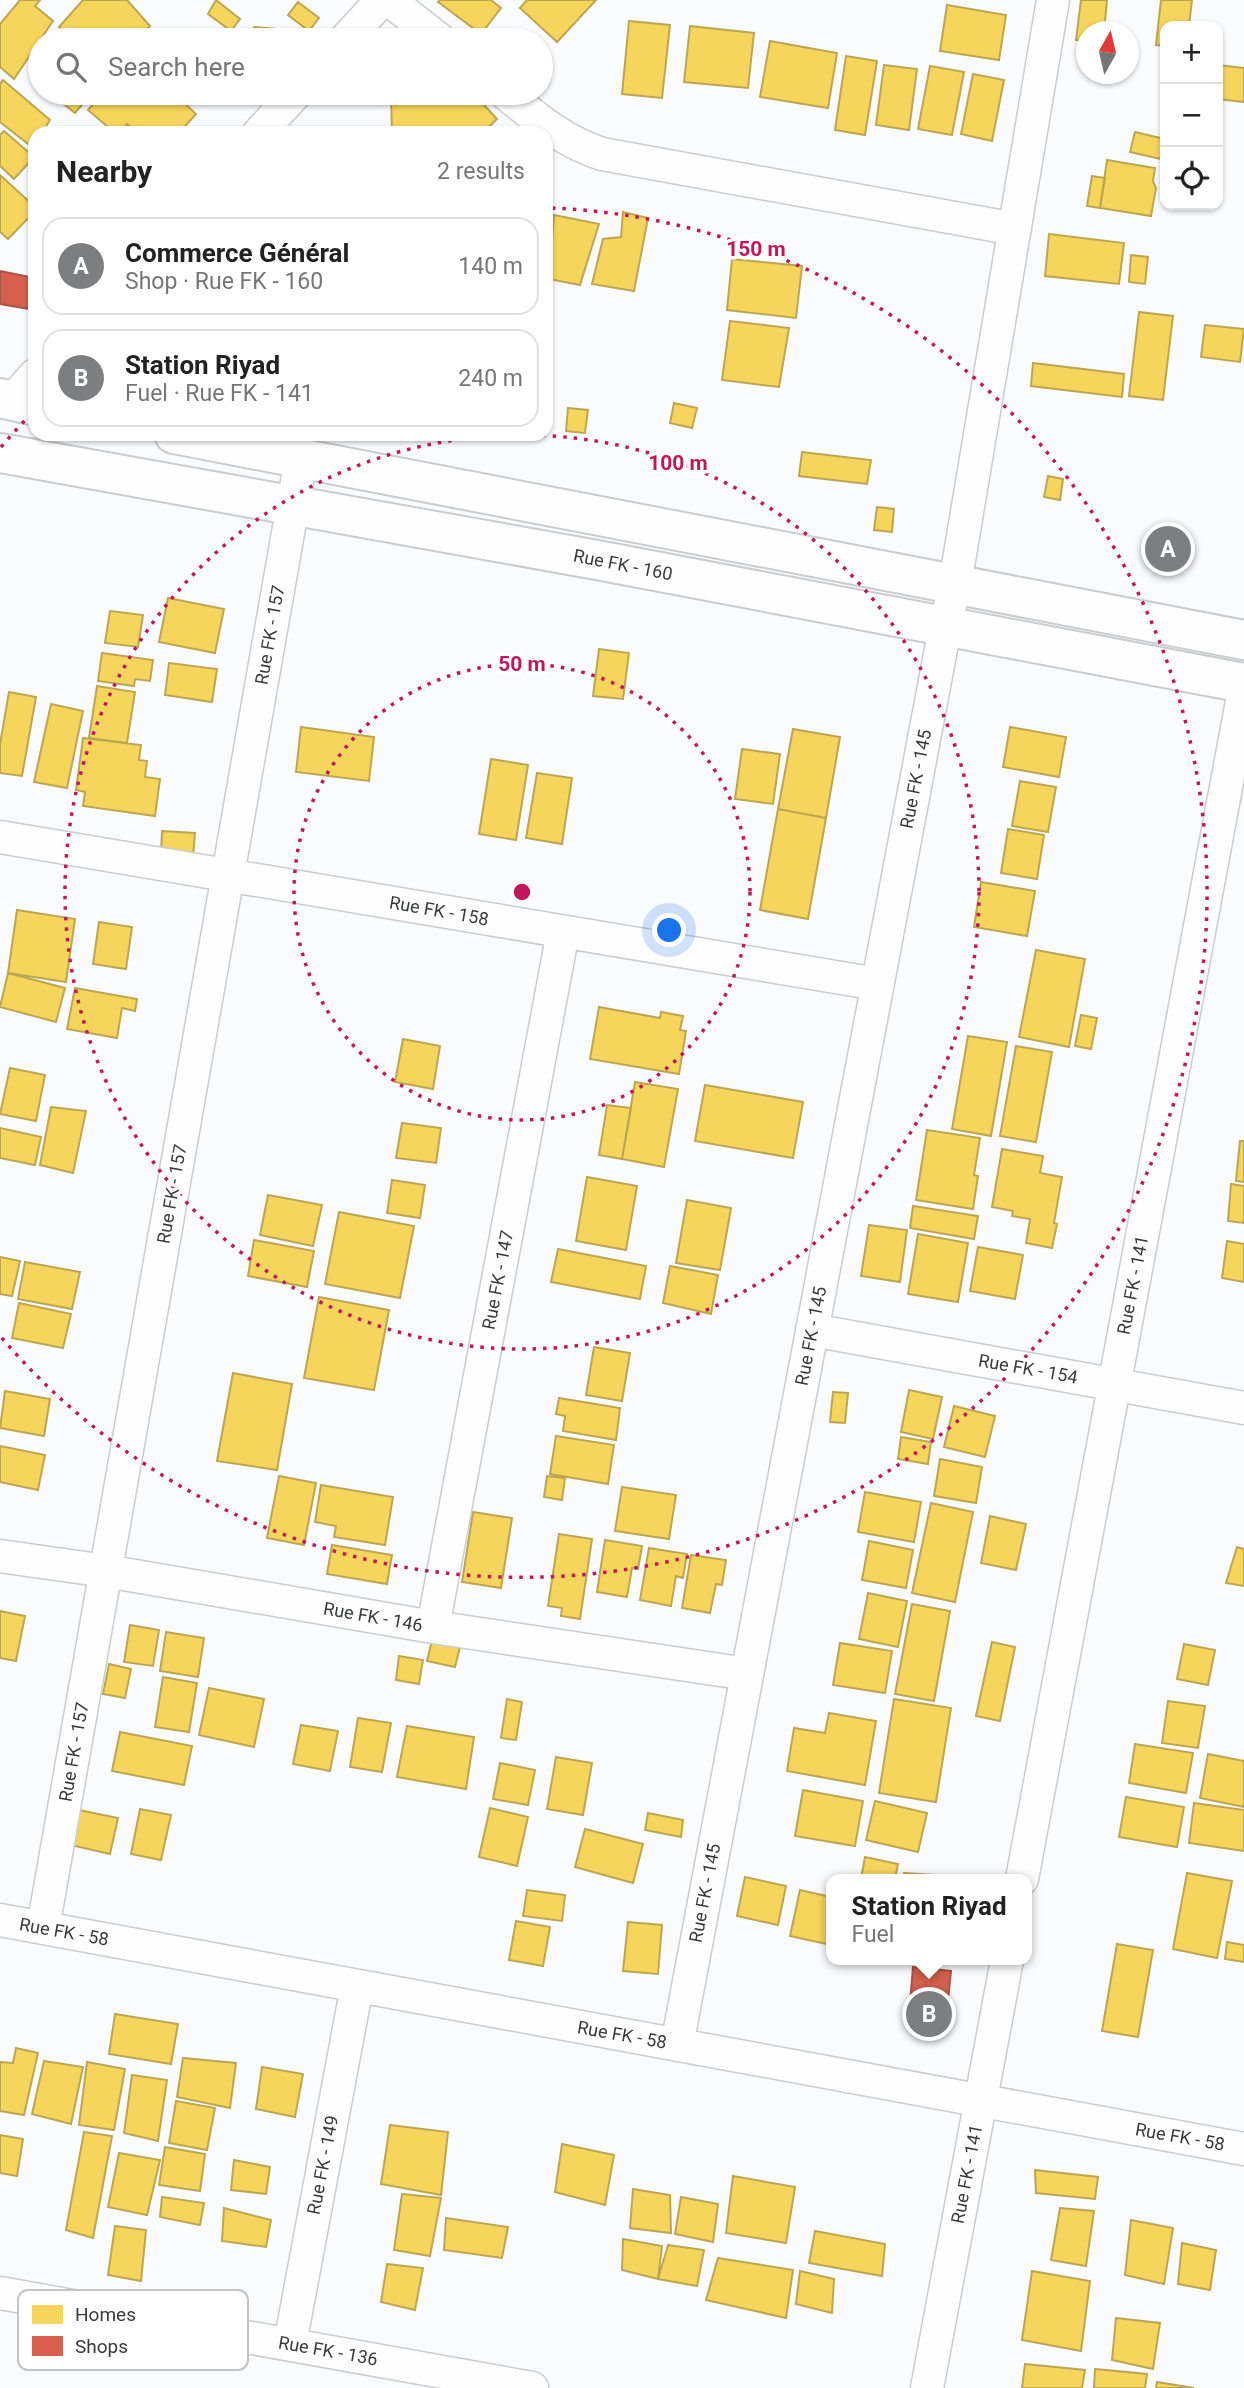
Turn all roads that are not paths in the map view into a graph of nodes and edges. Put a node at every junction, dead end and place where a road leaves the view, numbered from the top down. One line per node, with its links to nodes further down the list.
1 (382, 0): 4 (street)
2 (389, 0): 5 (street)
3 (1053, 0): 11 (street, Rue FK - 145)
4 (356, 28)
5 (425, 28)
6 (285, 105): 8 (street)
7 (520, 105): 9 (street)
8 (265, 126)
9 (547, 126)
10 (553, 131): 11 (street)
11 (1015, 229): 16 (street, Rue FK - 145)
12 (210, 441): 14 (main road)
13 (0, 453): 15 (main road, Rue FK - 160)
14 (301, 459): 15 (street, Rue FK - 157); 16 (main road)
15 (292, 505): 17 (main road, Rue FK - 160); 22 (street, Rue FK - 157)
16 (955, 584): 17 (street, Rue FK - 145); 18 (main road)
17 (945, 628): 19 (main road, Rue FK - 160); 24 (street, Rue FK - 145)
18 (1244, 640)
19 (1244, 684)
20 (1244, 691): 26 (street, Rue FK - 141)
21 (0, 837): 22 (street, Rue FK - 158)
22 (228, 875): 23 (street, Rue FK - 158); 29 (street, Rue FK - 157)
23 (563, 932): 24 (street, Rue FK - 158); 30 (street, Rue FK - 147)
24 (877, 984): 25 (street, Rue FK - 145)
25 (812, 1330): 26 (street, Rue FK - 154); 31 (street, Rue FK - 145)
26 (1114, 1384): 27 (street, Rue FK - 154); 32 (street, Rue FK - 141)
27 (1244, 1408)
28 (0, 1556): 29 (street, Rue FK - 146)
29 (106, 1571): 30 (street, Rue FK - 146); 34 (street, Rue FK - 157)
30 (433, 1627): 31 (street, Rue FK - 146)
31 (747, 1674): 37 (street, Rue FK - 145)
32 (1023, 1874)
33 (0, 1920): 34 (street, Rue FK - 58)
34 (43, 1928): 36 (street, Rue FK - 58)
35 (1006, 1965): 38 (street, Rue FK - 141)
36 (356, 1986): 37 (street, Rue FK - 58); 43 (street, Rue FK - 149)
37 (677, 2045): 38 (street, Rue FK - 58)
38 (981, 2101): 39 (street, Rue FK - 58); 45 (street, Rue FK - 141)
39 (1244, 2149)
40 (0, 2293): 41 (street, Rue FK - 136)
41 (18, 2296)
42 (248, 2337): 43 (street, Rue FK - 136)
43 (290, 2344): 44 (street, Rue FK - 136)
44 (532, 2388)
45 (927, 2388)

